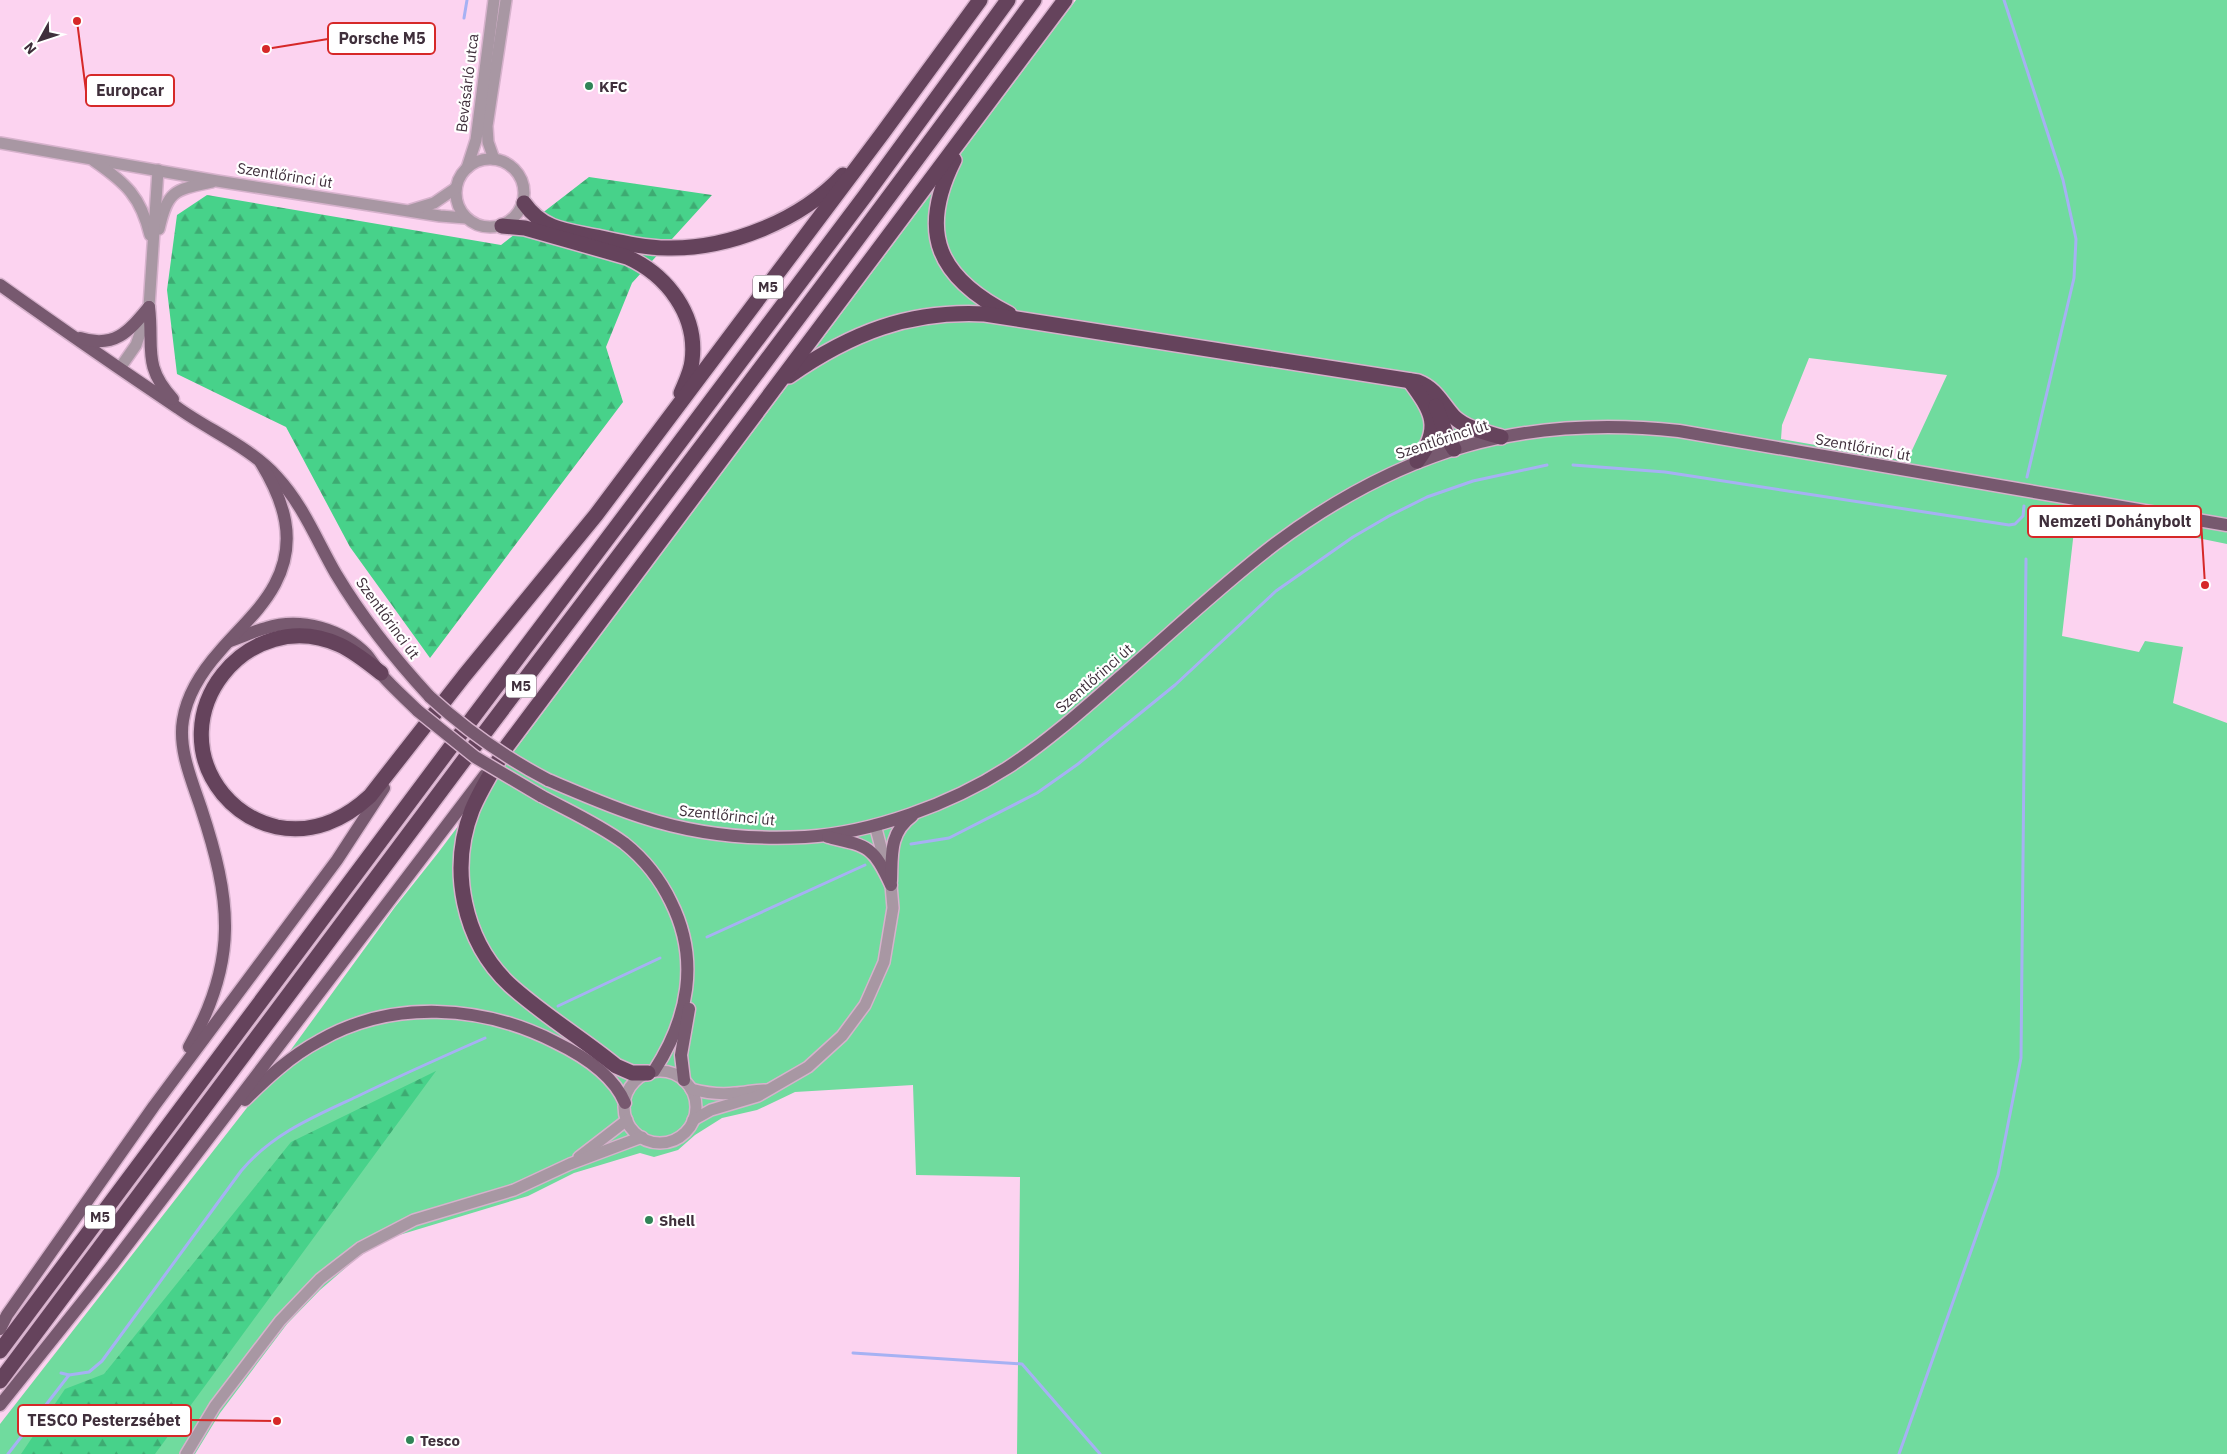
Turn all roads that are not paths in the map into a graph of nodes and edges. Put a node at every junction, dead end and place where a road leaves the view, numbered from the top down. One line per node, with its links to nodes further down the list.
1 (494, 0): 12 (street, Bevásárló utca)
2 (506, 0): 11 (street)
3 (980, 0): 8 (highway, M5)
4 (1008, 0): 56 (highway, M5)
5 (1034, 0): 57 (highway, M5)
6 (1065, 0): 7 (highway, M5)
7 (969, 130): 23 (highway); 27 (highway, M5)
8 (882, 134): 16 (highway); 31 (highway, M5)
9 (0, 143): 10 (street, Szentlőrinci út)
10 (91, 159): 13 (street, Szentlőrinci út); 20 (street)
11 (494, 159): 12 (street); 16 (street)
12 (467, 168): 15 (street)
13 (158, 170): 14 (street, Szentlőrinci út); 20 (street)
14 (217, 181): 17 (street, Szentlőrinci út); 20 (street)
15 (456, 188): 17 (street, Szentlőrinci út); 18 (street)
16 (524, 203): 19 (street)
17 (408, 211): 18 (street, Szentlőrinci út)
18 (466, 218): 19 (street)
19 (502, 226): 31 (highway)
20 (153, 244): 22 (street)
21 (0, 286): 24 (main road, Szentlőrinci út)
22 (149, 307): 24 (main road); 25 (street); 28 (main road)
23 (1017, 318): 26 (highway); 27 (highway)
24 (71, 335): 25 (main road, Szentlőrinci út)
25 (120, 368): 28 (main road, Szentlőrinci út)
26 (1410, 380): 29 (highway); 32 (highway); 33 (highway)
27 (780, 382): 39 (highway, M5)
28 (179, 409): 34 (main road, Szentlőrinci út)
29 (1454, 416): 30 (highway); 32 (highway)
30 (1501, 437): 32 (main road, Szentlőrinci út); 35 (main road, Szentlőrinci út)
31 (653, 440): 38 (highway, M5)
32 (1454, 449): 33 (main road, Szentlőrinci út)
33 (1417, 461): 40 (main road, Szentlőrinci út)
34 (261, 463): 36 (main road); 42 (main road, Szentlőrinci út, bridge)
35 (2227, 525)
36 (227, 642): 37 (main road); 49 (main road)
37 (381, 673): 38 (highway); 44 (main road, bridge)
38 (417, 737): 49 (main road, M5)
39 (507, 746): 45 (highway); 52 (main road, M5)
40 (918, 811): 41 (main road, Szentlőrinci út); 43 (main road)
41 (875, 824): 42 (main road, Szentlőrinci út); 43 (street)
42 (823, 836): 43 (main road)
43 (891, 885): 47 (street)
44 (686, 995): 45 (main road); 46 (main road)
45 (651, 1072): 46 (street); 48 (street)
46 (687, 1085): 47 (street); 51 (street)
47 (767, 1090): 51 (street)
48 (625, 1103): 50 (street); 52 (main road)
49 (154, 1106): 55 (main road)
50 (627, 1120): 53 (street); 54 (street)
51 (693, 1120): 53 (street)
52 (210, 1136): 58 (main road)
53 (642, 1137): 54 (street)
54 (570, 1164): 59 (street)
55 (0, 1329)
56 (0, 1350)
57 (0, 1381)
58 (0, 1405)
59 (186, 1454)

